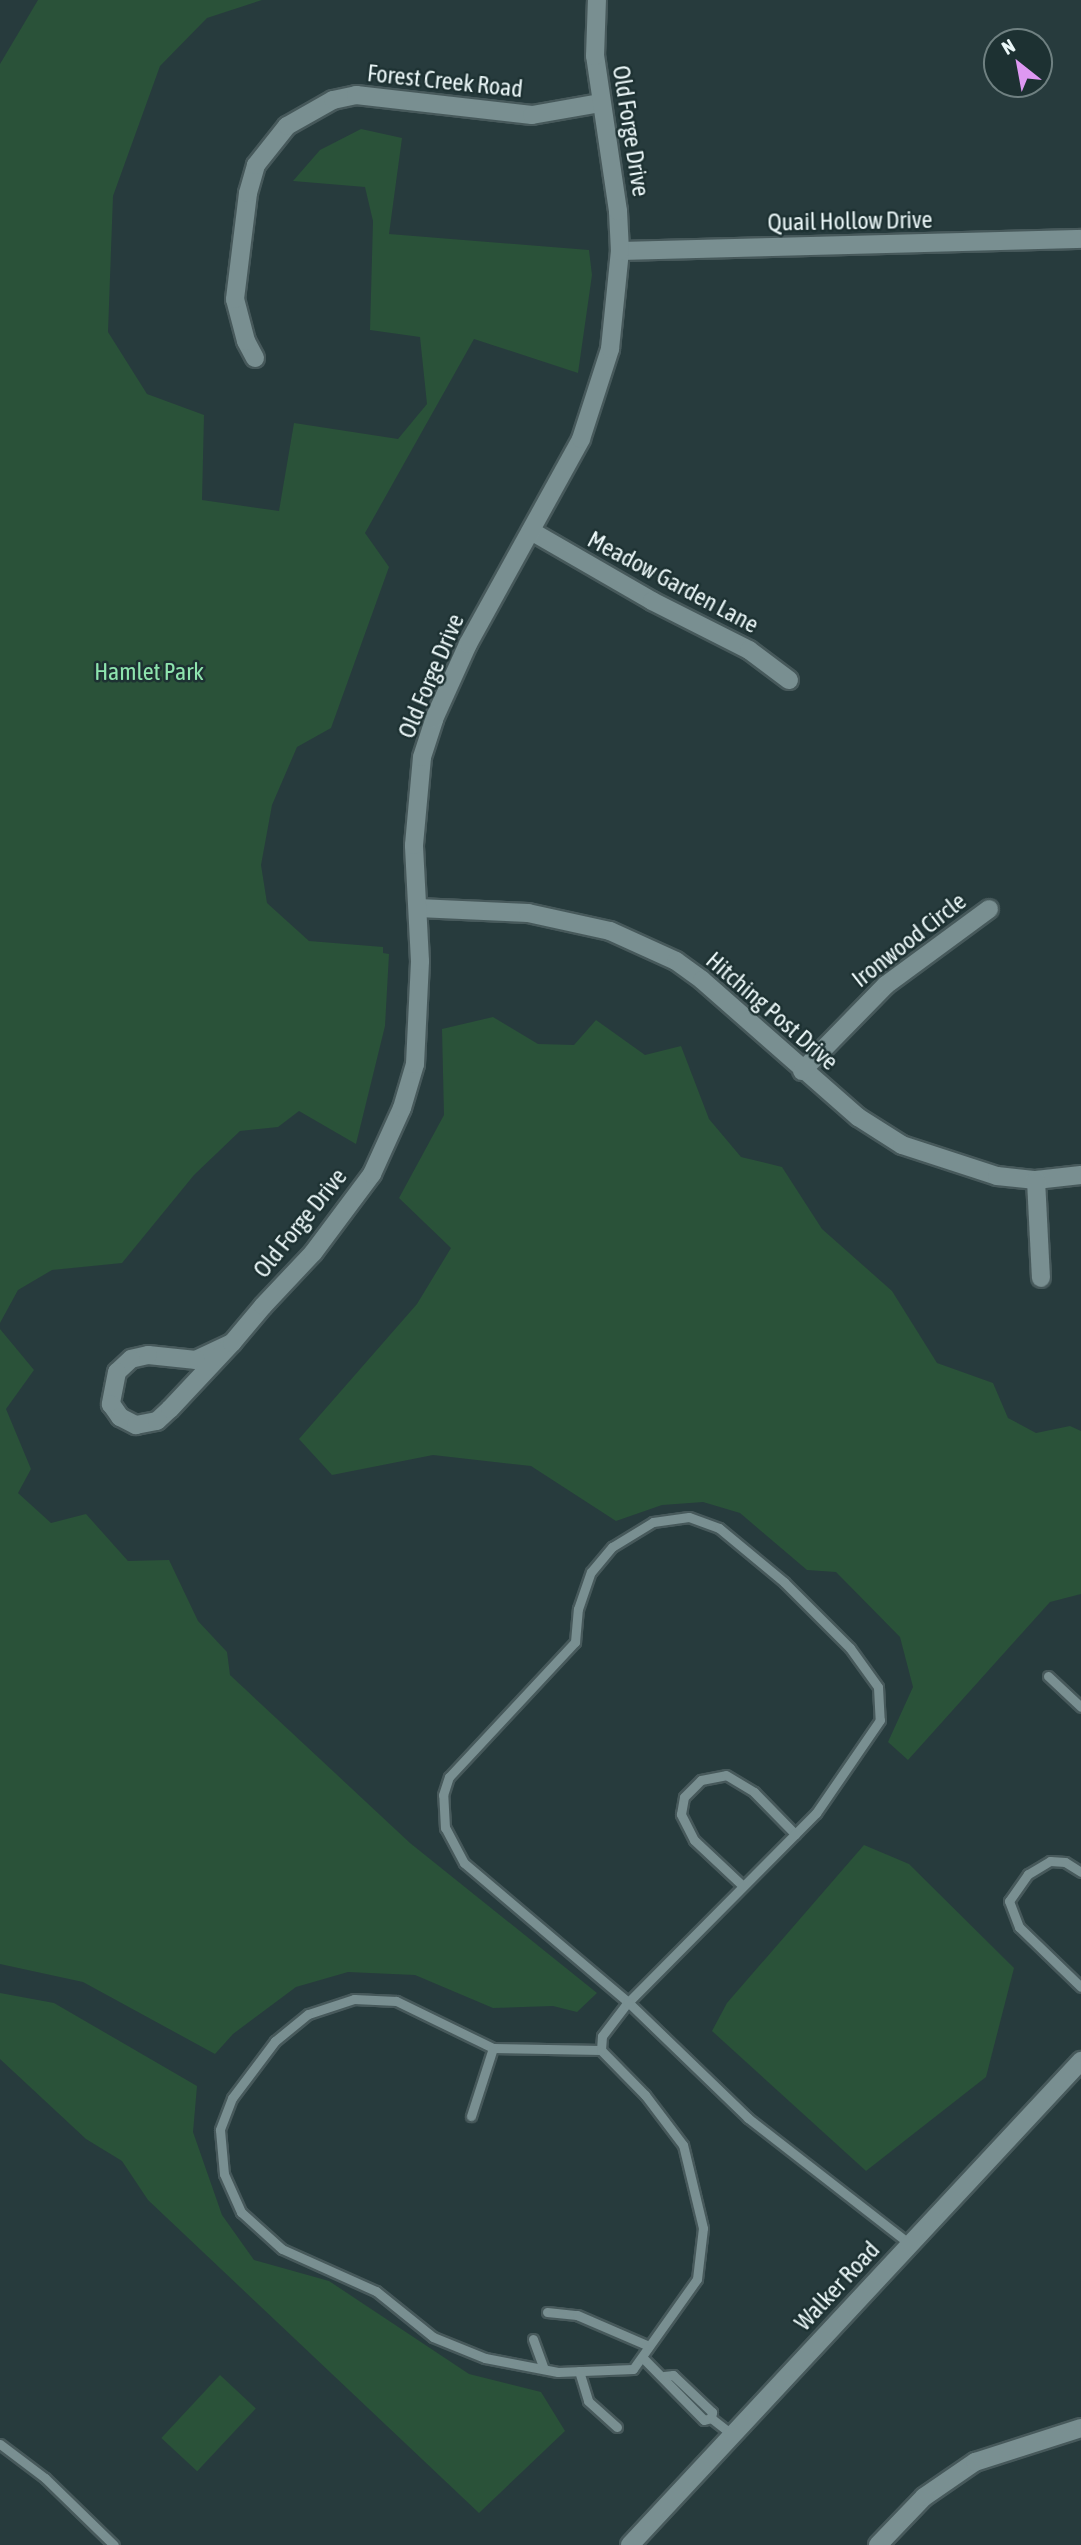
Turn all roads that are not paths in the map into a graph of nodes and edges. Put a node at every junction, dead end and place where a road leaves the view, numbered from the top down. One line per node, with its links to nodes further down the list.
1 (597, 0): 2 (street, Old Forge Drive)
2 (601, 103): 4 (street, Old Forge Drive); 5 (street, Forest Creek Road)
3 (1081, 239): 4 (street, Quail Hollow Drive)
4 (620, 251): 6 (street, Old Forge Drive)
5 (255, 358)
6 (531, 531): 7 (street, Meadow Garden Lane); 8 (street, Old Forge Drive)
7 (789, 680)
8 (418, 908): 10 (street, Hitching Post Drive); 14 (street, Old Forge Drive)
9 (989, 909): 10 (street, Ironwood Circle)
10 (802, 1071): 12 (street, Hitching Post Drive)
11 (1081, 1175): 12 (street, Hitching Post Drive)
12 (1036, 1180): 13 (street)
13 (1041, 1278)
14 (232, 1343): 14 (street, Old Forge Drive)
15 (1048, 1676): 16 (lane)
16 (1081, 1707)
17 (795, 1833): 19 (lane); 19 (lane); 21 (lane)
18 (1081, 1872): 20 (lane)
19 (743, 1886): 21 (lane)
20 (1081, 1987)
21 (628, 2001): 23 (lane); 26 (lane)
22 (493, 2048): 23 (lane); 25 (lane); 31 (lane)
23 (601, 2050): 29 (lane)
24 (1081, 2061): 26 (street, Walker Road)
25 (471, 2116)
26 (910, 2244): 35 (street, Walker Road)
27 (547, 2312): 29 (lane)
28 (533, 2339): 31 (lane)
29 (649, 2346): 30 (lane)
30 (642, 2357): 32 (lane); 35 (lane)
31 (544, 2369): 32 (lane)
32 (579, 2371): 33 (lane)
33 (617, 2427)
34 (1081, 2427): 39 (street)
35 (733, 2435): 38 (street, Walker Road)
36 (0, 2444): 37 (lane)
37 (114, 2545)
38 (630, 2545)
39 (878, 2545)

